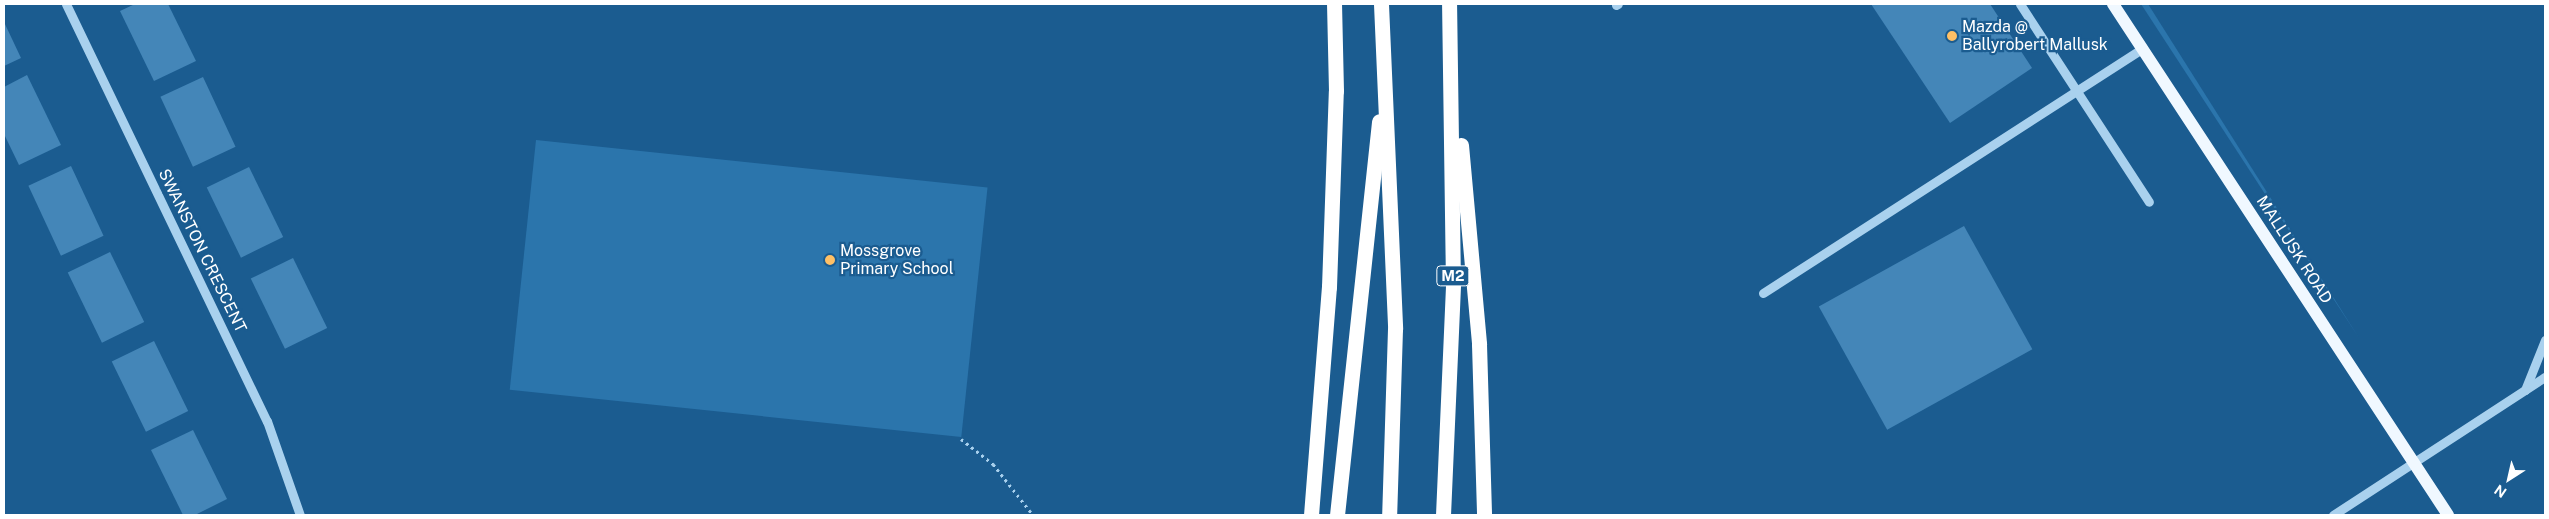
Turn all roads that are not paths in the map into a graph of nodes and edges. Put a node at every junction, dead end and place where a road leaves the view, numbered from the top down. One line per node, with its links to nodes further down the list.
1 (66, 4): 17 (street, SWANSTON CRESCENT)
2 (1334, 4): 18 (highway)
3 (1381, 4): 9 (highway)
4 (1449, 4): 7 (highway, M2)
5 (2020, 4): 10 (street)
6 (2113, 4): 8 (main road, MALLUSK ROAD)
7 (1451, 37): 21 (highway, M2); 22 (highway)
8 (2143, 48): 10 (street); 16 (main road, MALLUSK ROAD)
9 (1385, 70): 19 (highway); 20 (highway)
10 (2077, 91): 11 (street); 12 (street)
11 (2149, 202)
12 (1763, 294)
13 (2545, 340): 15 (street)
14 (2545, 377): 15 (street)
15 (2525, 390): 16 (street)
16 (2413, 461): 23 (street); 24 (main road, MALLUSK ROAD)
17 (300, 515)
18 (1311, 515)
19 (1337, 515)
20 (1389, 515)
21 (1444, 515)
22 (1484, 515)
23 (2333, 515)
24 (2448, 515)

